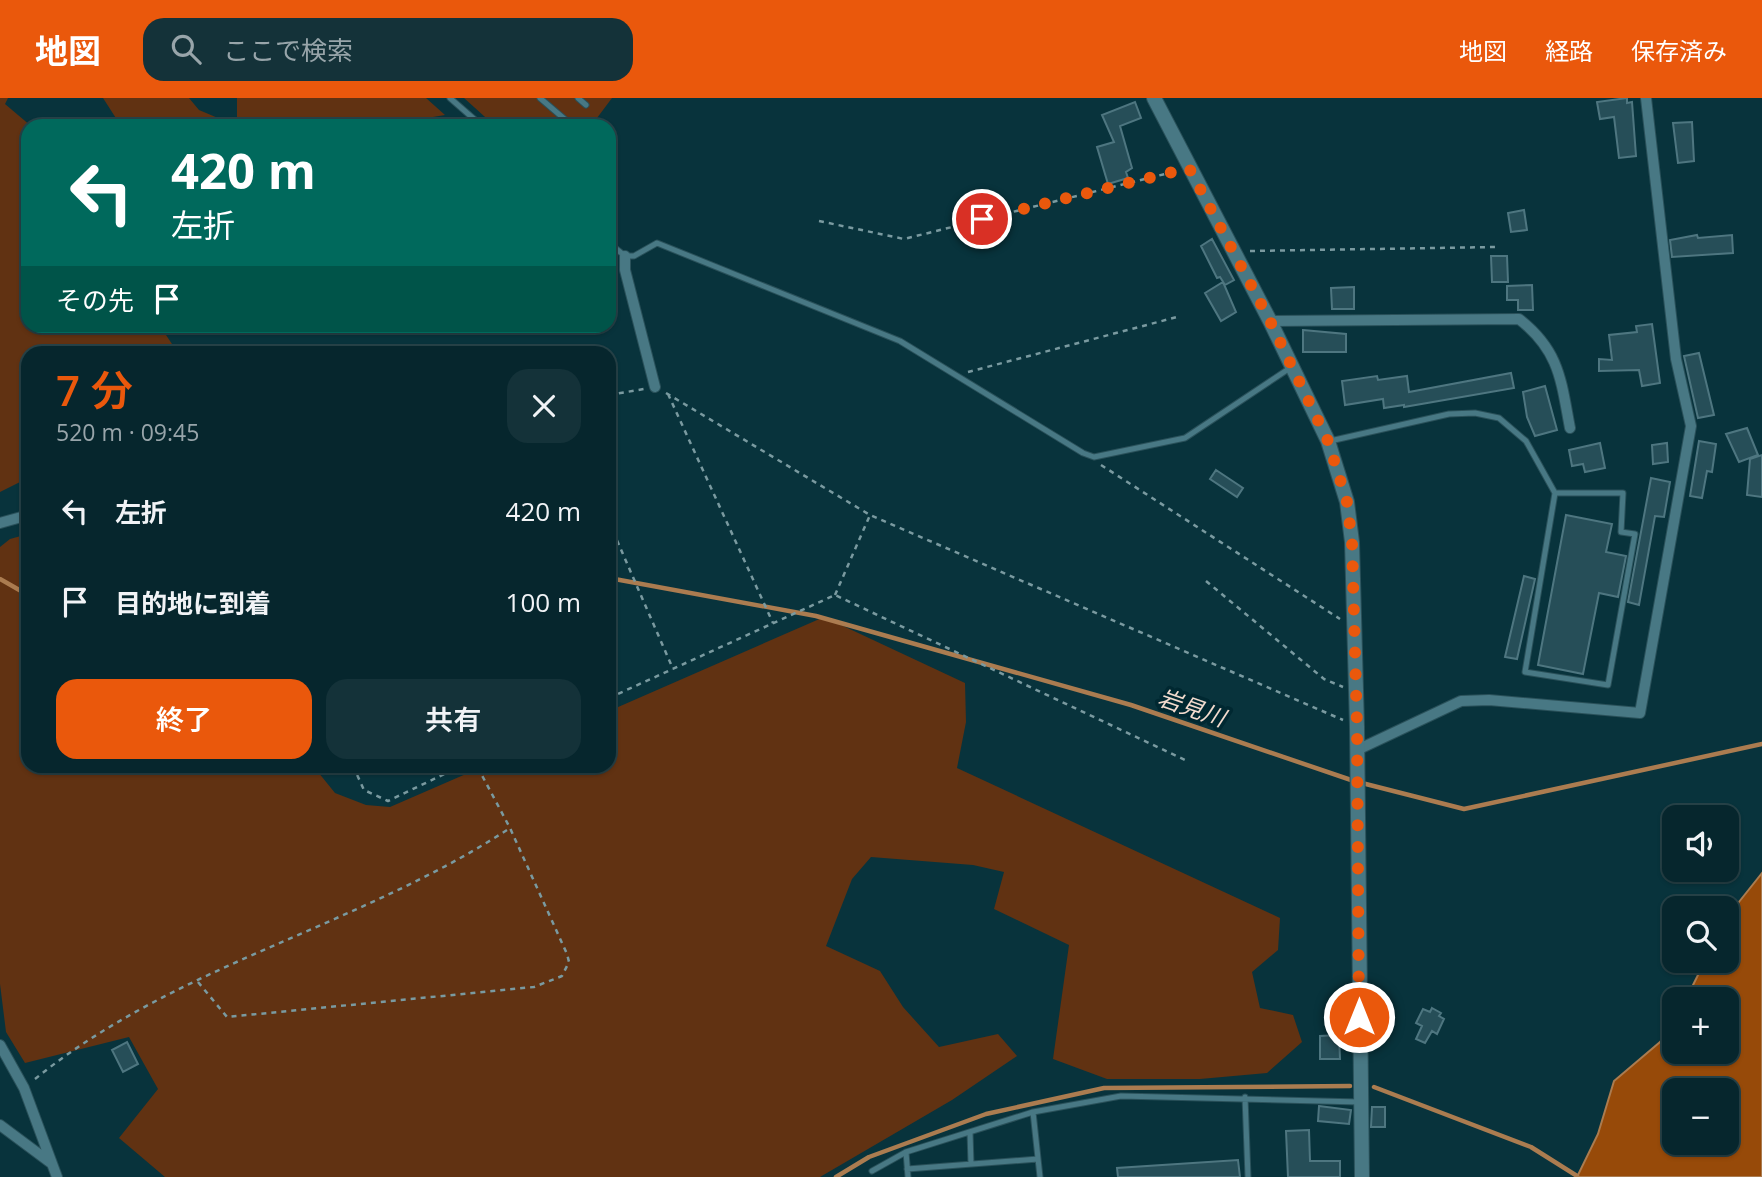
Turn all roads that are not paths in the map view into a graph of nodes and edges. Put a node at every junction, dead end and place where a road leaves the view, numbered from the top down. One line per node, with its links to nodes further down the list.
1 (450, 98): 7 (lane)
2 (540, 98): 8 (lane)
3 (578, 98): 6 (lane)
4 (1154, 98): 11 (street)
5 (1646, 98): 19 (street)
6 (586, 105)
7 (474, 119)
8 (564, 119)
9 (616, 249): 10 (lane)
10 (625, 256): 12 (lane); 13 (street)
11 (1270, 321): 12 (street); 14 (street)
12 (1291, 367): 15 (street)
13 (654, 387)
14 (1570, 428)
15 (1328, 441): 16 (lane); 19 (street)
16 (1555, 493): 16 (lane)
17 (21, 517): 18 (street)
18 (0, 523)
19 (1357, 750): 22 (street)
20 (0, 1045): 28 (street)
21 (1245, 1097): 22 (lane); 23 (lane); 35 (lane)
22 (1360, 1102): 36 (street)
23 (1033, 1112): 25 (lane); 27 (lane)
24 (0, 1125): 28 (street)
25 (970, 1132): 26 (lane); 29 (lane)
26 (906, 1152): 30 (lane); 31 (lane)
27 (1038, 1159): 29 (lane); 34 (lane)
28 (52, 1164): 32 (street)
29 (971, 1164): 30 (lane)
30 (908, 1169): 33 (lane)
31 (872, 1171)
32 (57, 1177)
33 (908, 1177)
34 (1040, 1177)
35 (1248, 1177)
36 (1362, 1177)

